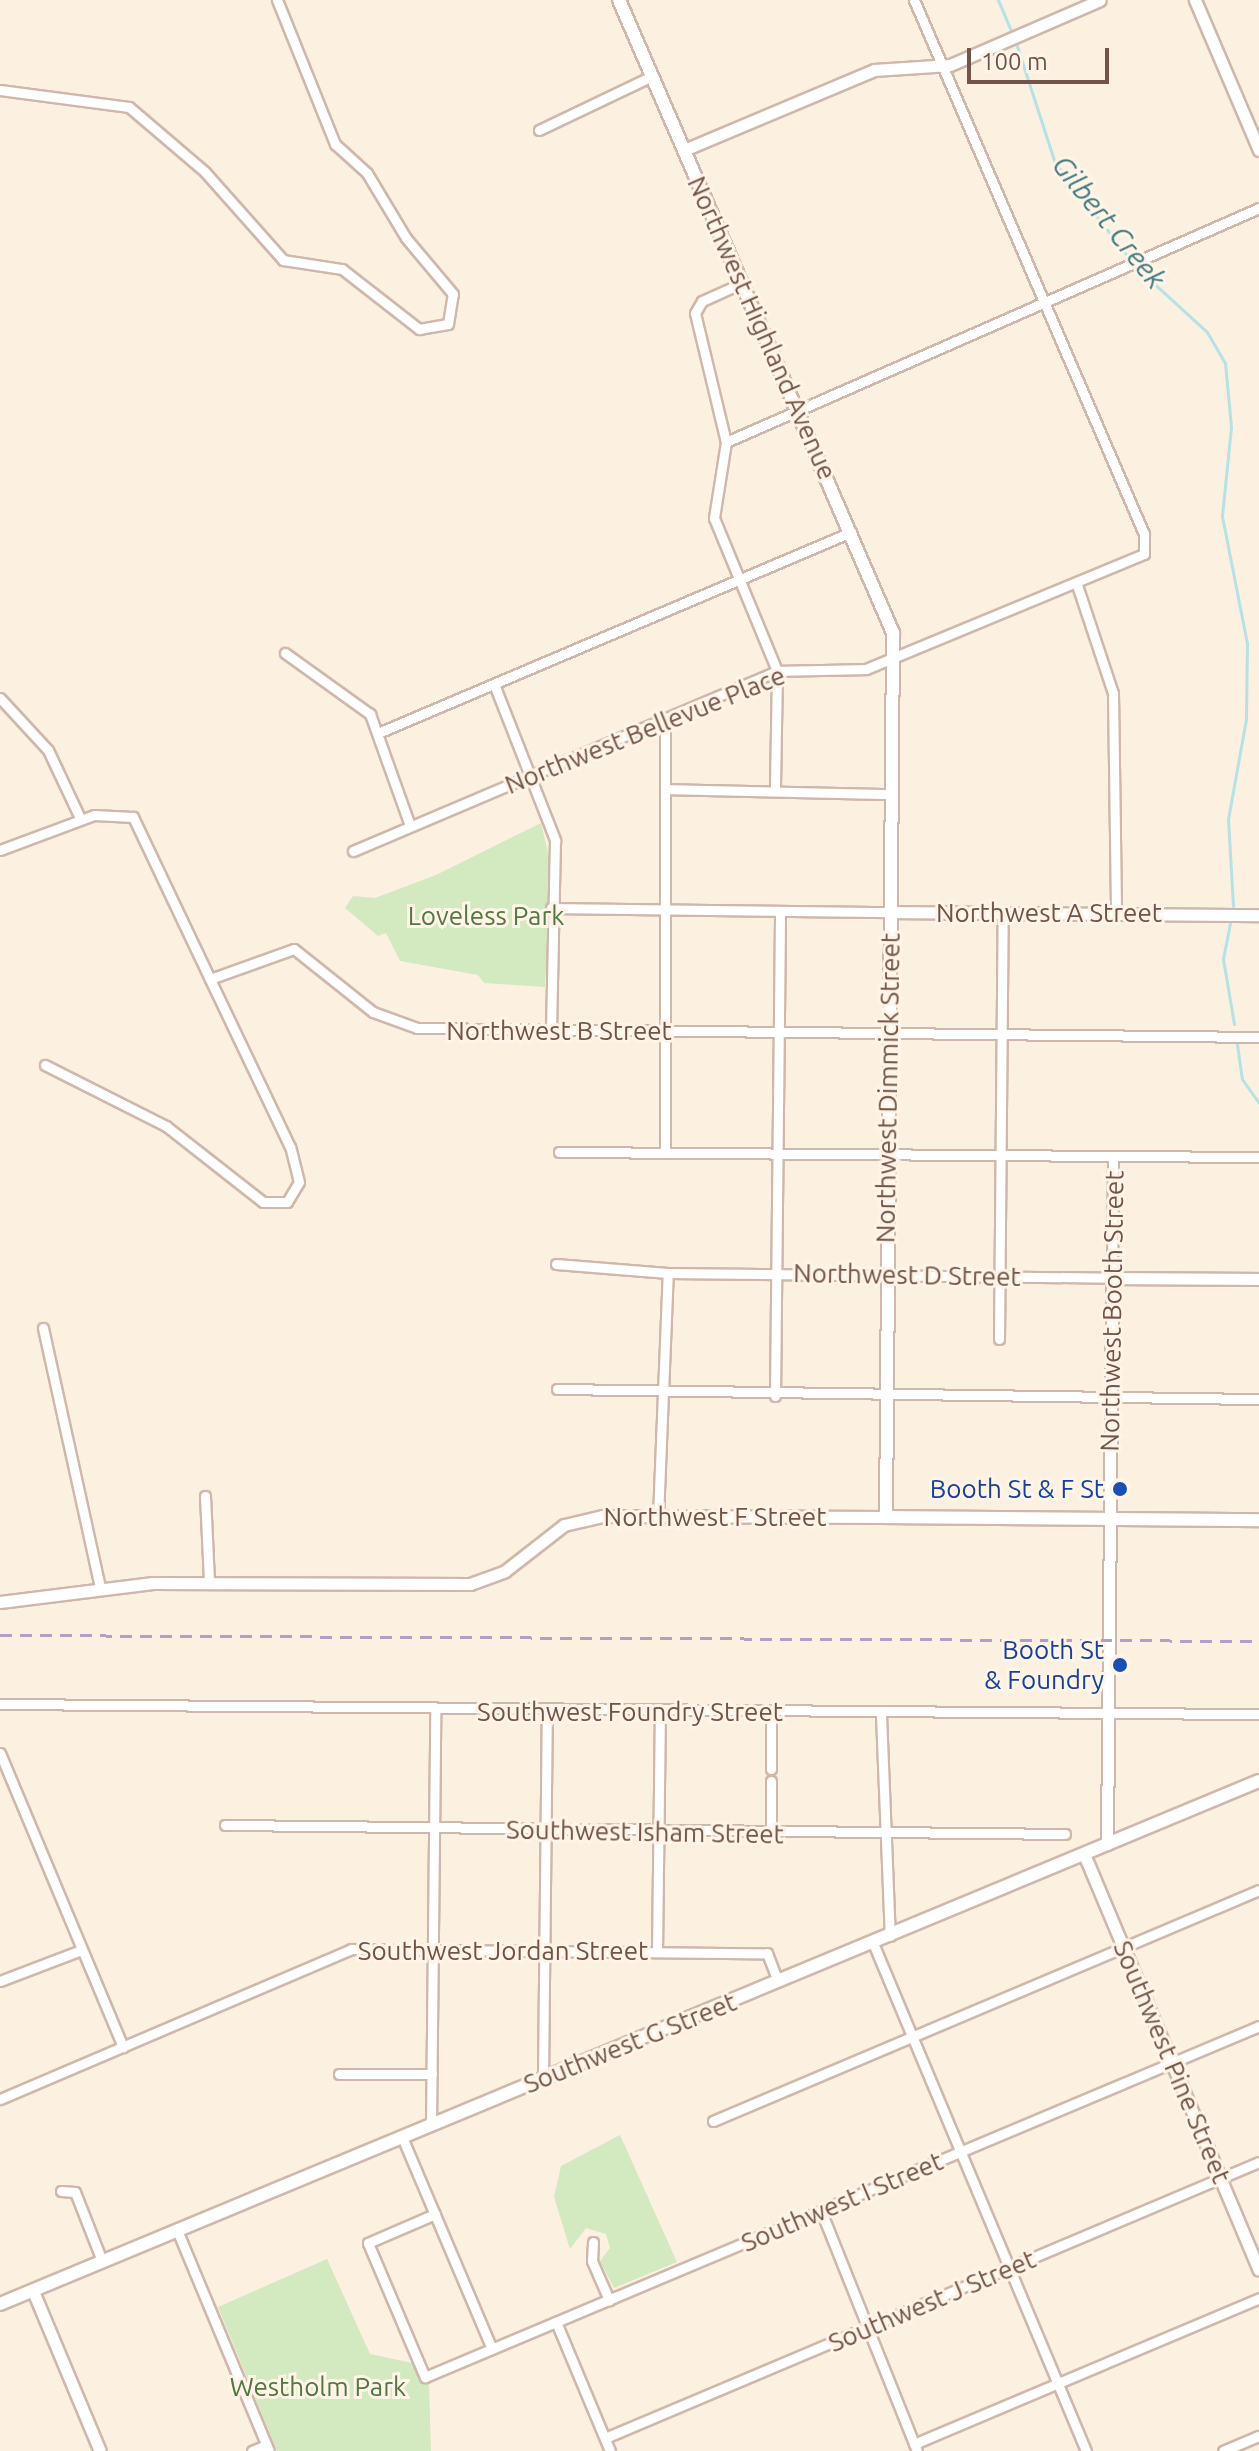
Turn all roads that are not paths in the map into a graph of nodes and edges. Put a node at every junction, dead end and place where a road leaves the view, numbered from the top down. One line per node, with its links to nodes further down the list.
1 (277, 0): 8 (street)
2 (619, 0): 7 (main road, Northwest Highland Avenue)
3 (914, 0): 6 (street)
4 (1100, 0): 6 (street)
5 (1195, 0): 11 (street)
6 (942, 67): 10 (street); 14 (street)
7 (652, 76): 9 (street); 10 (main road, Northwest Highland Avenue)
8 (0, 90)
9 (539, 130)
10 (684, 150): 13 (main road, Northwest Highland Avenue)
11 (1259, 150)
12 (1259, 208): 14 (street)
13 (742, 283): 15 (main road, Northwest Highland Avenue); 16 (street)
14 (1045, 303): 15 (street); 19 (street, Northwest Bellevue Place)
15 (798, 411): 16 (street); 17 (main road, Northwest Highland Avenue)
16 (726, 442): 18 (street)
17 (851, 532): 18 (street); 21 (main road, Northwest Highland Avenue)
18 (741, 581): 22 (street); 23 (street)
19 (1077, 585): 21 (street, Northwest Bellevue Place); 40 (street)
20 (285, 653): 26 (street)
21 (891, 659): 22 (street, Northwest Bellevue Place); 30 (main road, Northwest Dimmick Street)
22 (777, 671): 25 (street, Northwest Bellevue Place); 29 (street)
23 (494, 684): 26 (street); 27 (street)
24 (0, 698): 31 (street)
25 (665, 719): 27 (street, Northwest Bellevue Place); 28 (street)
26 (378, 733): 32 (street)
27 (531, 775): 32 (street, Northwest Bellevue Place); 35 (street)
28 (665, 789): 29 (street); 36 (street)
29 (775, 791): 30 (street)
30 (889, 794): 37 (main road, Northwest Dimmick Street)
31 (80, 818): 33 (street); 42 (street)
32 (410, 826): 34 (street, Northwest Bellevue Place)
33 (0, 850)
34 (353, 851)
35 (551, 908): 36 (street, Northwest A Street); 43 (street)
36 (666, 910): 38 (street, Northwest A Street); 44 (street)
37 (890, 912): 38 (street, Northwest A Street); 39 (street, Northwest A Street); 46 (main road, Northwest Dimmick Street)
38 (780, 913): 45 (street)
39 (1003, 913): 40 (street, Northwest A Street); 47 (street)
40 (1116, 914): 41 (street, Northwest A Street)
41 (1259, 915)
42 (210, 979): 43 (street, Northwest B Street); 49 (street)
43 (551, 1031): 44 (street, Northwest B Street)
44 (665, 1031): 45 (street, Northwest B Street); 51 (street)
45 (779, 1033): 46 (street, Northwest B Street); 52 (street)
46 (889, 1033): 47 (street, Northwest B Street); 53 (main road, Northwest Dimmick Street)
47 (1002, 1035): 48 (street, Northwest B Street); 54 (street)
48 (1259, 1037)
49 (45, 1065)
50 (559, 1152): 51 (street)
51 (665, 1152): 52 (street)
52 (777, 1153): 53 (street); 59 (street)
53 (888, 1155): 54 (street); 60 (main road, Northwest Dimmick Street)
54 (1001, 1155): 55 (street); 61 (street)
55 (1113, 1156): 56 (street); 62 (street, Northwest Booth Street)
56 (1259, 1157)
57 (556, 1264): 58 (street, Northwest D Street)
58 (668, 1273): 59 (street, Northwest D Street); 67 (street)
59 (776, 1274): 60 (street, Northwest D Street); 68 (street)
60 (886, 1275): 61 (street, Northwest D Street); 69 (main road, Northwest Dimmick Street)
61 (999, 1276): 62 (street, Northwest D Street); 65 (street)
62 (1112, 1278): 63 (street, Northwest D Street); 70 (street, Northwest Booth Street)
63 (1259, 1279)
64 (43, 1328): 78 (street)
65 (999, 1339)
66 (557, 1389): 67 (street)
67 (663, 1390): 68 (street); 73 (street)
68 (775, 1396): 69 (street)
69 (887, 1397): 70 (street); 74 (main road, Northwest Dimmick Street)
70 (1111, 1398): 71 (street); 75 (street, Northwest Booth Street)
71 (1259, 1399)
72 (205, 1496): 77 (street)
73 (658, 1517): 74 (street, Northwest F Street); 77 (street, Northwest F Street)
74 (886, 1517): 75 (main road, Northwest F Street)
75 (1109, 1520): 76 (main road, Northwest F Street); 83 (street, Northwest Booth Street)
76 (1259, 1520)
77 (209, 1581): 78 (street, Northwest F Street)
78 (100, 1587): 79 (street, Northwest F Street)
79 (0, 1602)
80 (0, 1704): 81 (street, Southwest Foundry Street)
81 (435, 1710): 84 (street, Southwest Foundry Street); 93 (street)
82 (660, 1711): 84 (street, Southwest Foundry Street); 85 (street, Southwest Foundry Street); 95 (street)
83 (1108, 1711): 86 (street, Southwest Foundry Street); 87 (street, Southwest Foundry Street); 99 (street, Northwest Booth Street)
84 (547, 1712): 94 (street)
85 (771, 1713): 87 (street, Southwest Foundry Street); 89 (street)
86 (1259, 1714)
87 (881, 1715): 97 (street)
88 (0, 1753): 105 (street)
89 (771, 1769)
90 (771, 1781): 96 (street)
91 (1259, 1781): 99 (main road, Southwest G Street)
92 (225, 1825): 93 (street, Southwest Isham Street)
93 (435, 1829): 94 (street, Southwest Isham Street); 106 (street)
94 (547, 1831): 95 (street, Southwest Isham Street); 107 (street)
95 (657, 1832): 96 (street, Southwest Isham Street); 108 (street)
96 (771, 1833): 97 (street, Southwest Isham Street)
97 (882, 1834): 98 (street, Southwest Isham Street); 102 (street)
98 (1065, 1834)
99 (1107, 1844): 100 (main road, Southwest G Street)
100 (1084, 1854): 102 (main road, Southwest G Street); 104 (street, Southwest Pine Street)
101 (1259, 1890): 104 (street)
102 (890, 1936): 103 (main road, Southwest G Street)
103 (873, 1943): 110 (main road, Southwest G Street); 112 (street)
104 (1123, 1948): 112 (street); 114 (street, Southwest Pine Street)
105 (81, 1950): 109 (street); 113 (street)
106 (433, 1950): 107 (street, Southwest Jordan Street); 113 (street, Southwest Jordan Street); 116 (street)
107 (545, 1951): 108 (street, Southwest Jordan Street); 117 (street)
108 (657, 1952): 110 (street, Southwest Jordan Street)
109 (0, 1981)
110 (778, 1981): 117 (main road, Southwest G Street)
111 (1259, 2026): 114 (street, Southwest I Street)
112 (912, 2037): 119 (street); 122 (street)
113 (123, 2047): 118 (street, Southwest Jordan Street)
114 (1171, 2063): 122 (street, Southwest I Street); 124 (street, Southwest Pine Street)
115 (339, 2074): 116 (street)
116 (432, 2074): 120 (street)
117 (543, 2079): 120 (main road, Southwest G Street)
118 (0, 2099)
119 (713, 2121)
120 (431, 2125): 121 (main road, Southwest G Street)
121 (402, 2137): 127 (street); 128 (main road, Southwest G Street)
122 (961, 2152): 126 (street, Southwest I Street); 131 (street)
123 (1259, 2162): 124 (street, Southwest J Street)
124 (1221, 2178): 131 (street, Southwest J Street); 132 (street, Southwest Pine Street)
125 (61, 2191): 130 (street)
126 (821, 2211): 135 (street, Southwest I Street); 138 (street)
127 (435, 2214): 139 (street); 139 (street, Southwest I Street)
128 (177, 2230): 130 (main road, Southwest G Street); 143 (street)
129 (593, 2242): 135 (street)
130 (102, 2261): 133 (main road, Southwest G Street)
131 (1010, 2268): 138 (street, Southwest J Street); 140 (street)
132 (1259, 2270)
133 (33, 2291): 136 (main road, Southwest G Street); 145 (street)
134 (1259, 2298): 140 (street)
135 (609, 2300): 137 (street, Southwest I Street)
136 (0, 2304)
137 (556, 2322): 139 (street, Southwest I Street); 142 (street)
138 (867, 2329): 142 (street, Southwest J Street); 144 (street)
139 (492, 2349)
140 (1058, 2384): 144 (street); 148 (street)
141 (1259, 2436): 149 (street)
142 (605, 2438): 147 (street)
143 (268, 2448): 146 (street)
144 (915, 2448)
145 (100, 2451)
146 (252, 2451)
147 (610, 2451)
148 (1086, 2451)
149 (1223, 2451)

